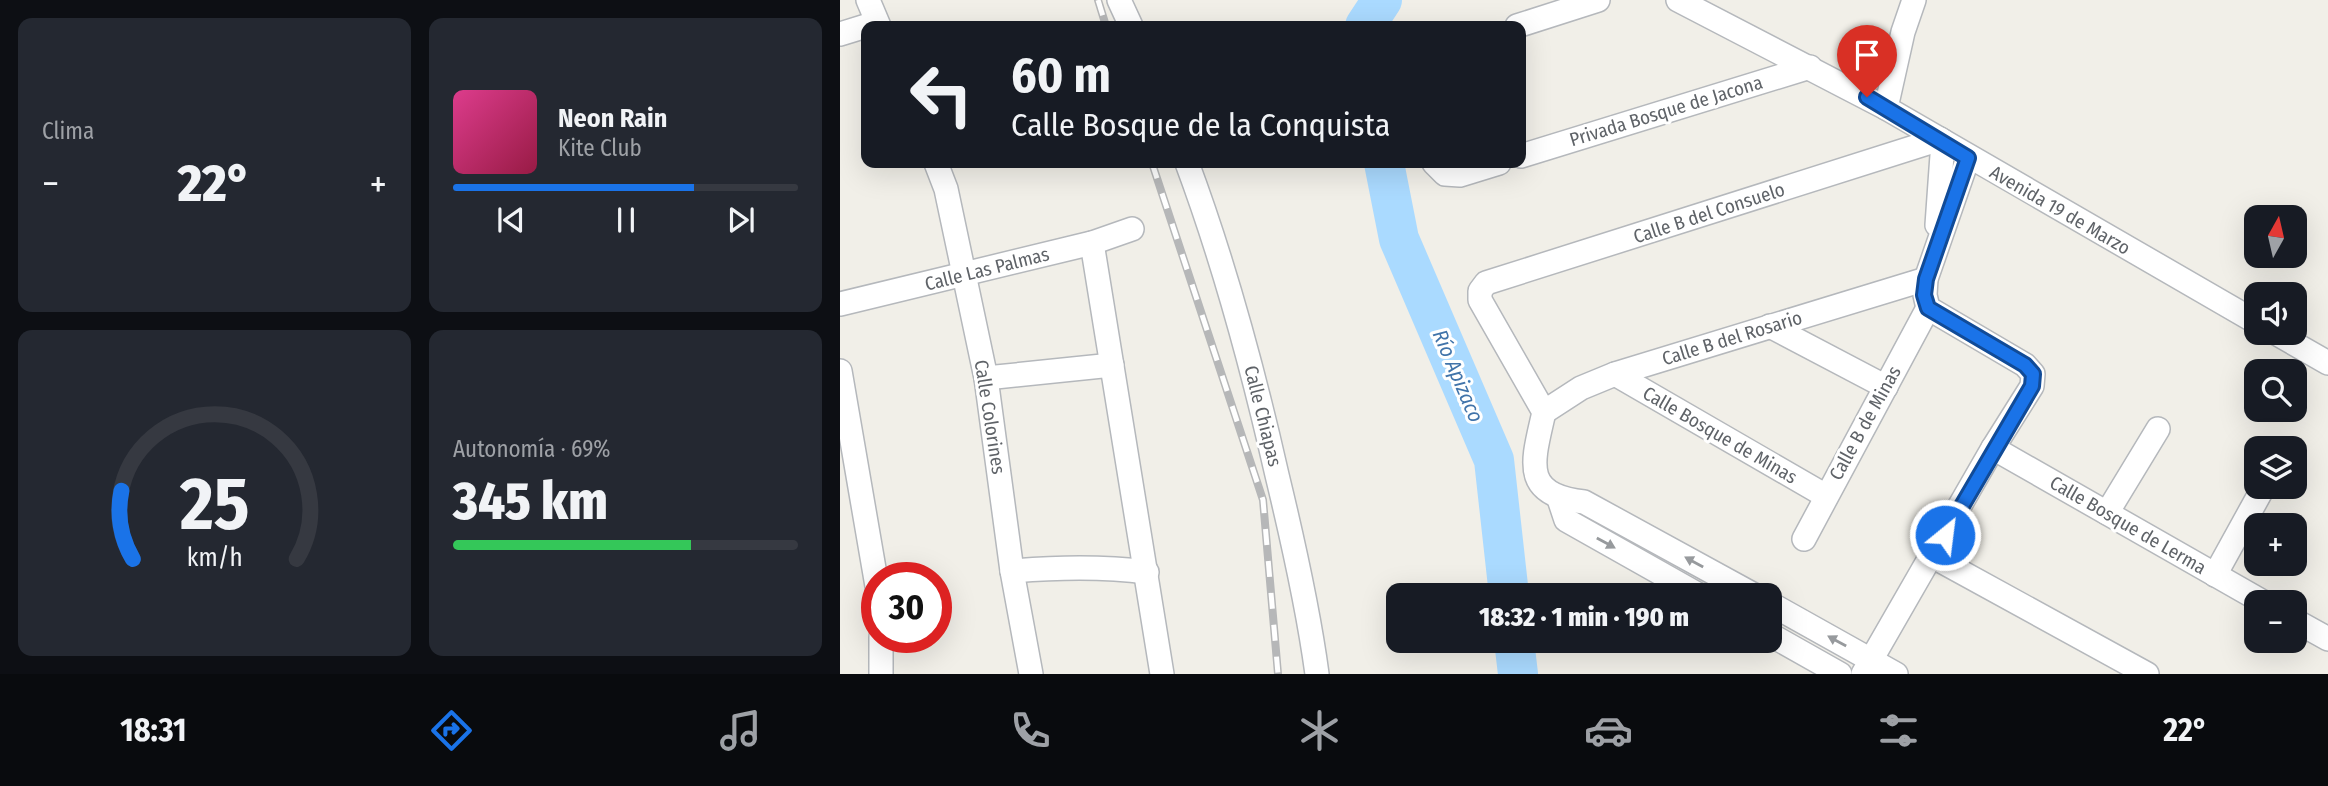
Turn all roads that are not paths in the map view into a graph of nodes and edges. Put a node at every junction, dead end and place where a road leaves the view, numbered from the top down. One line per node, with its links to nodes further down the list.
1 (868, 0): 6 (street)
2 (1119, 0): 7 (street)
3 (1598, 0): 8 (street)
4 (1678, 0): 11 (street, Avenida 19 de Marzo)
5 (1914, 0): 12 (street)
6 (871, 21)
7 (1129, 21)
8 (1526, 23)
9 (861, 28): 10 (street)
10 (840, 34)
11 (1810, 67): 12 (street, Avenida 19 de Marzo); 14 (street, Privada Bosque de Jacona)
12 (1886, 108): 13 (street, Avenida 19 de Marzo)
13 (1942, 140): 15 (street, Avenida 19 de Marzo); 22 (street); 35 (street, Calle B del Consuelo)
14 (1526, 154)
15 (1968, 158): 22 (street); 26 (street, Avenida 19 de Marzo)
16 (938, 168): 23 (street, Calle Colorines)
17 (1189, 168): 60 (street, Calle Chiapas)
18 (1439, 168): 19 (street)
19 (1483, 168)
20 (1132, 229): 21 (street, Calle Las Palmas)
21 (1093, 243): 23 (street, Calle Las Palmas); 30 (street)
22 (1930, 271): 25 (street); 27 (street, Calle B del Rosario)
23 (963, 276): 24 (street, Calle Las Palmas); 33 (street, Calle Colorines)
24 (840, 303)
25 (1928, 308): 34 (street, Calle B de Minas); 37 (street)
26 (2244, 315)
27 (1770, 326): 32 (street, Calle B del Rosario); 34 (street)
28 (2297, 345): 29 (street)
29 (2328, 363)
30 (1112, 365): 33 (street); 46 (street)
31 (840, 370): 44 (street)
32 (1615, 374): 35 (street, Calle B del Rosario); 38 (street, Calle Bosque de Minas)
33 (986, 378): 45 (street, Calle Colorines)
34 (1885, 387): 38 (street, Calle B de Minas)
35 (1544, 412): 39 (street)
36 (2158, 429): 41 (street)
37 (1993, 448): 41 (street, Calle Bosque de Lerma); 43 (street)
38 (1826, 496): 42 (street, Calle B de Minas)
39 (1559, 499): 48 (street, one-way to 48); 49 (street, one-way to 39)
40 (2257, 499): 47 (street)
41 (2107, 513): 47 (street, Calle Bosque de Lerma)
42 (1804, 539)
43 (1932, 556): 56 (street); 63 (street)
44 (873, 562)
45 (1012, 571): 46 (street); 58 (street, Calle Colorines)
46 (1147, 572): 59 (street)
47 (2215, 575): 50 (street, Calle Bosque de Lerma)
48 (1678, 583)
49 (1732, 583)
50 (2244, 591)
51 (1782, 611): 56 (street, one-way to 51)
52 (2307, 625): 53 (street)
53 (2325, 631)
54 (1782, 642): 61 (street)
55 (881, 653): 57 (street)
56 (1868, 667): 62 (street)
57 (881, 674)
58 (1031, 674)
59 (1162, 674)
60 (1317, 674)
61 (1839, 674)
62 (1896, 674)
63 (2147, 674)

